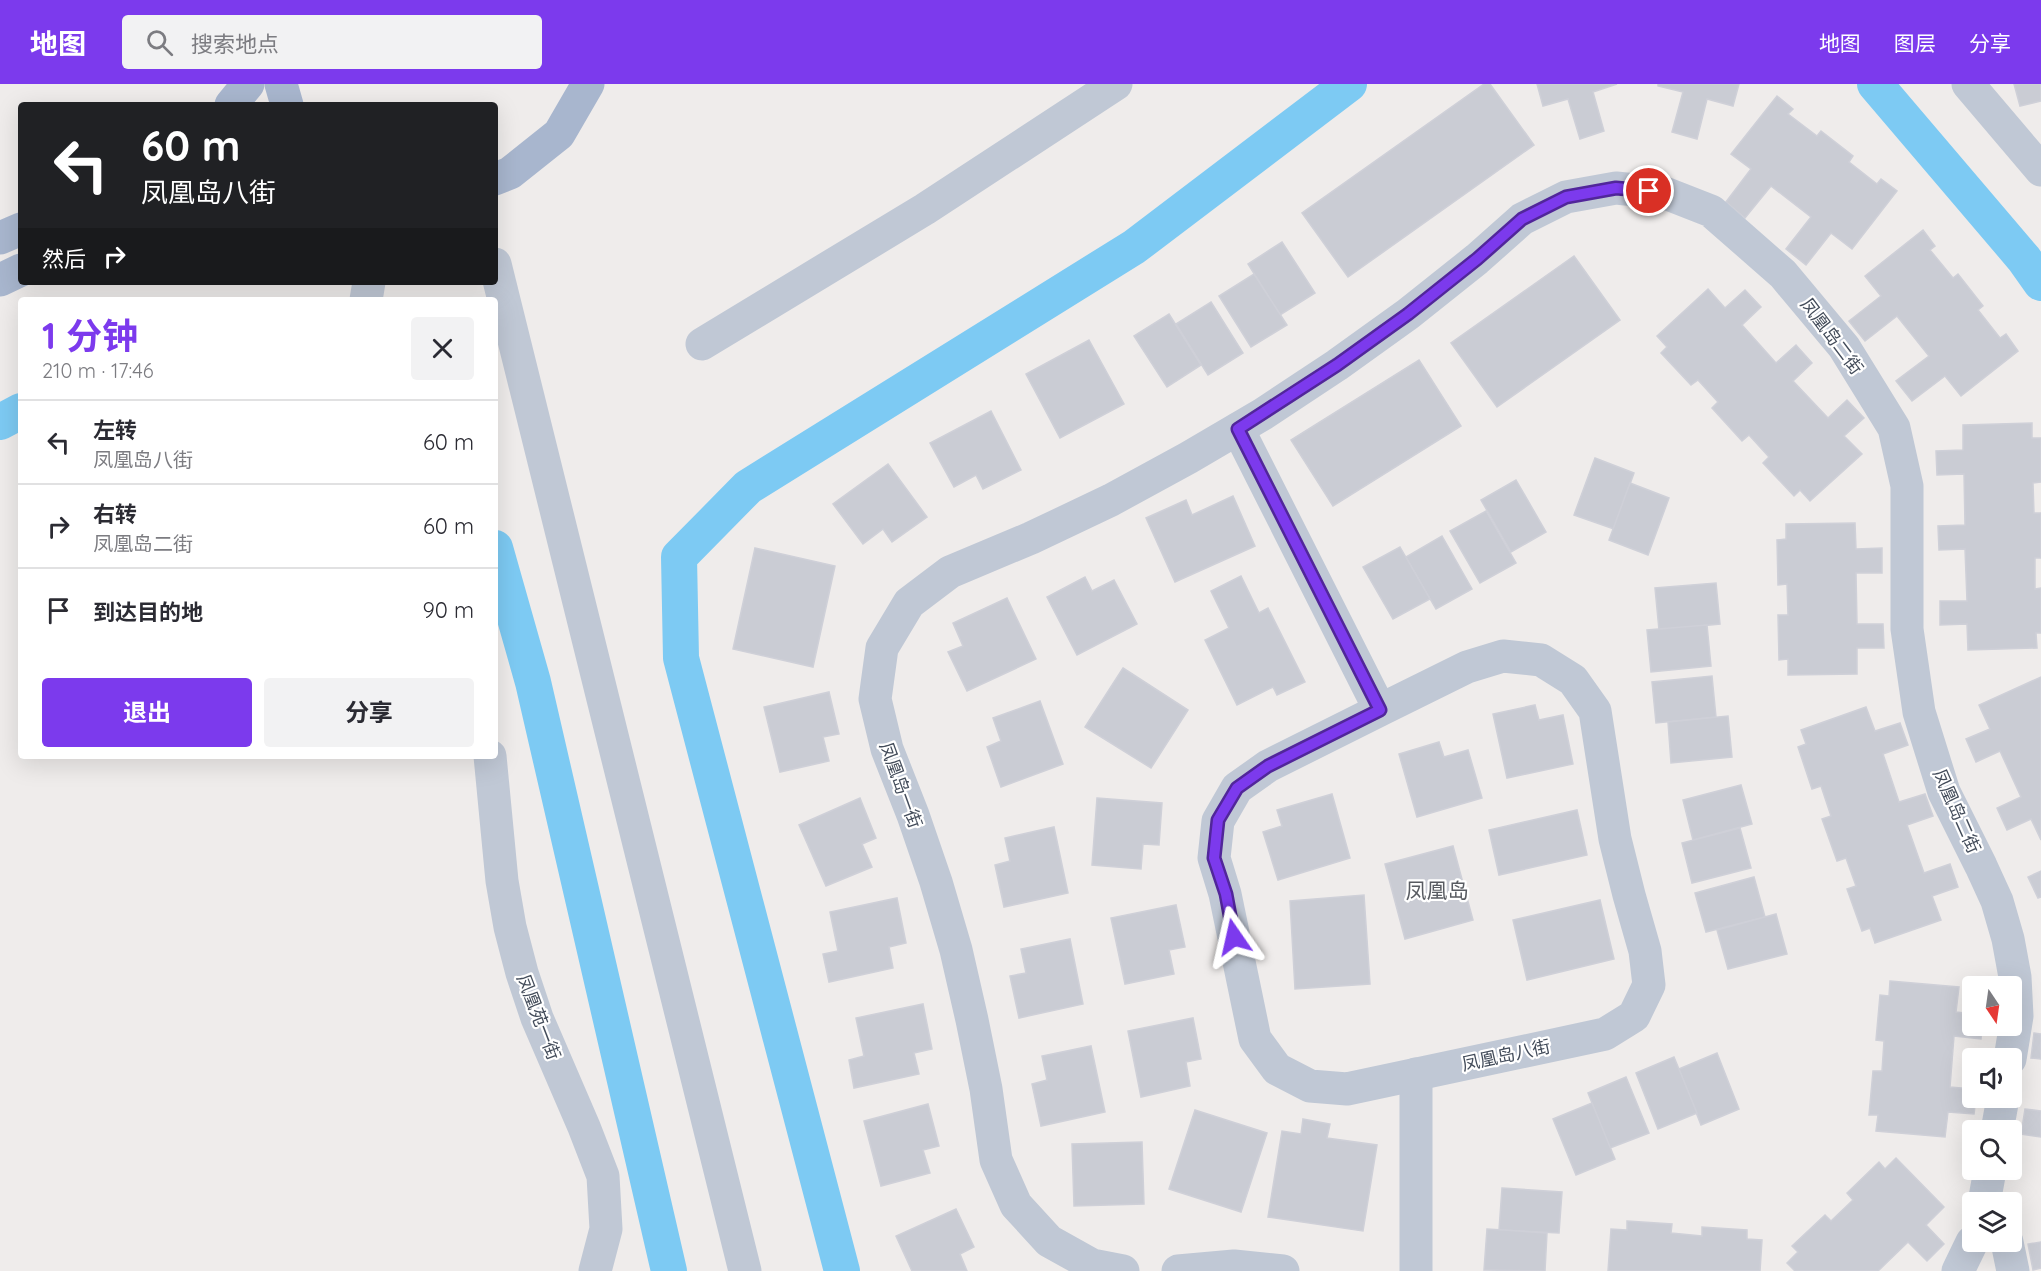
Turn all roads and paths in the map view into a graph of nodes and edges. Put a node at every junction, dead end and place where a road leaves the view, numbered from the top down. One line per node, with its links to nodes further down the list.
1 (248, 84): 6 (main road)
2 (281, 84): 7 (main road)
3 (588, 84): 9 (main road)
4 (1116, 84): 15 (street)
5 (1968, 84): 8 (street)
6 (233, 102)
7 (286, 102)
8 (2041, 170)
9 (498, 178)
10 (18, 230): 11 (main road)
11 (0, 238)
12 (18, 271): 14 (main road)
13 (498, 276): 24 (street)
14 (0, 280)
15 (702, 344)
16 (1238, 429): 17 (street); 19 (street, 凤凰岛二街); 25 (street, 凤凰岛一街)
17 (1380, 710): 20 (street, 凤凰岛八街); 20 (street, 凤凰岛八街)
18 (490, 759): 23 (street, 凤凰苑一街)
19 (2012, 1048)
20 (1416, 1074): 28 (street)
21 (1967, 1252): 29 (street)
22 (2009, 1252): 30 (street)
23 (596, 1271)
24 (745, 1271)
25 (1123, 1271)
26 (1178, 1271): 27 (street)
27 (1283, 1271)
28 (1416, 1271)
29 (1958, 1271)
30 (2013, 1271)

